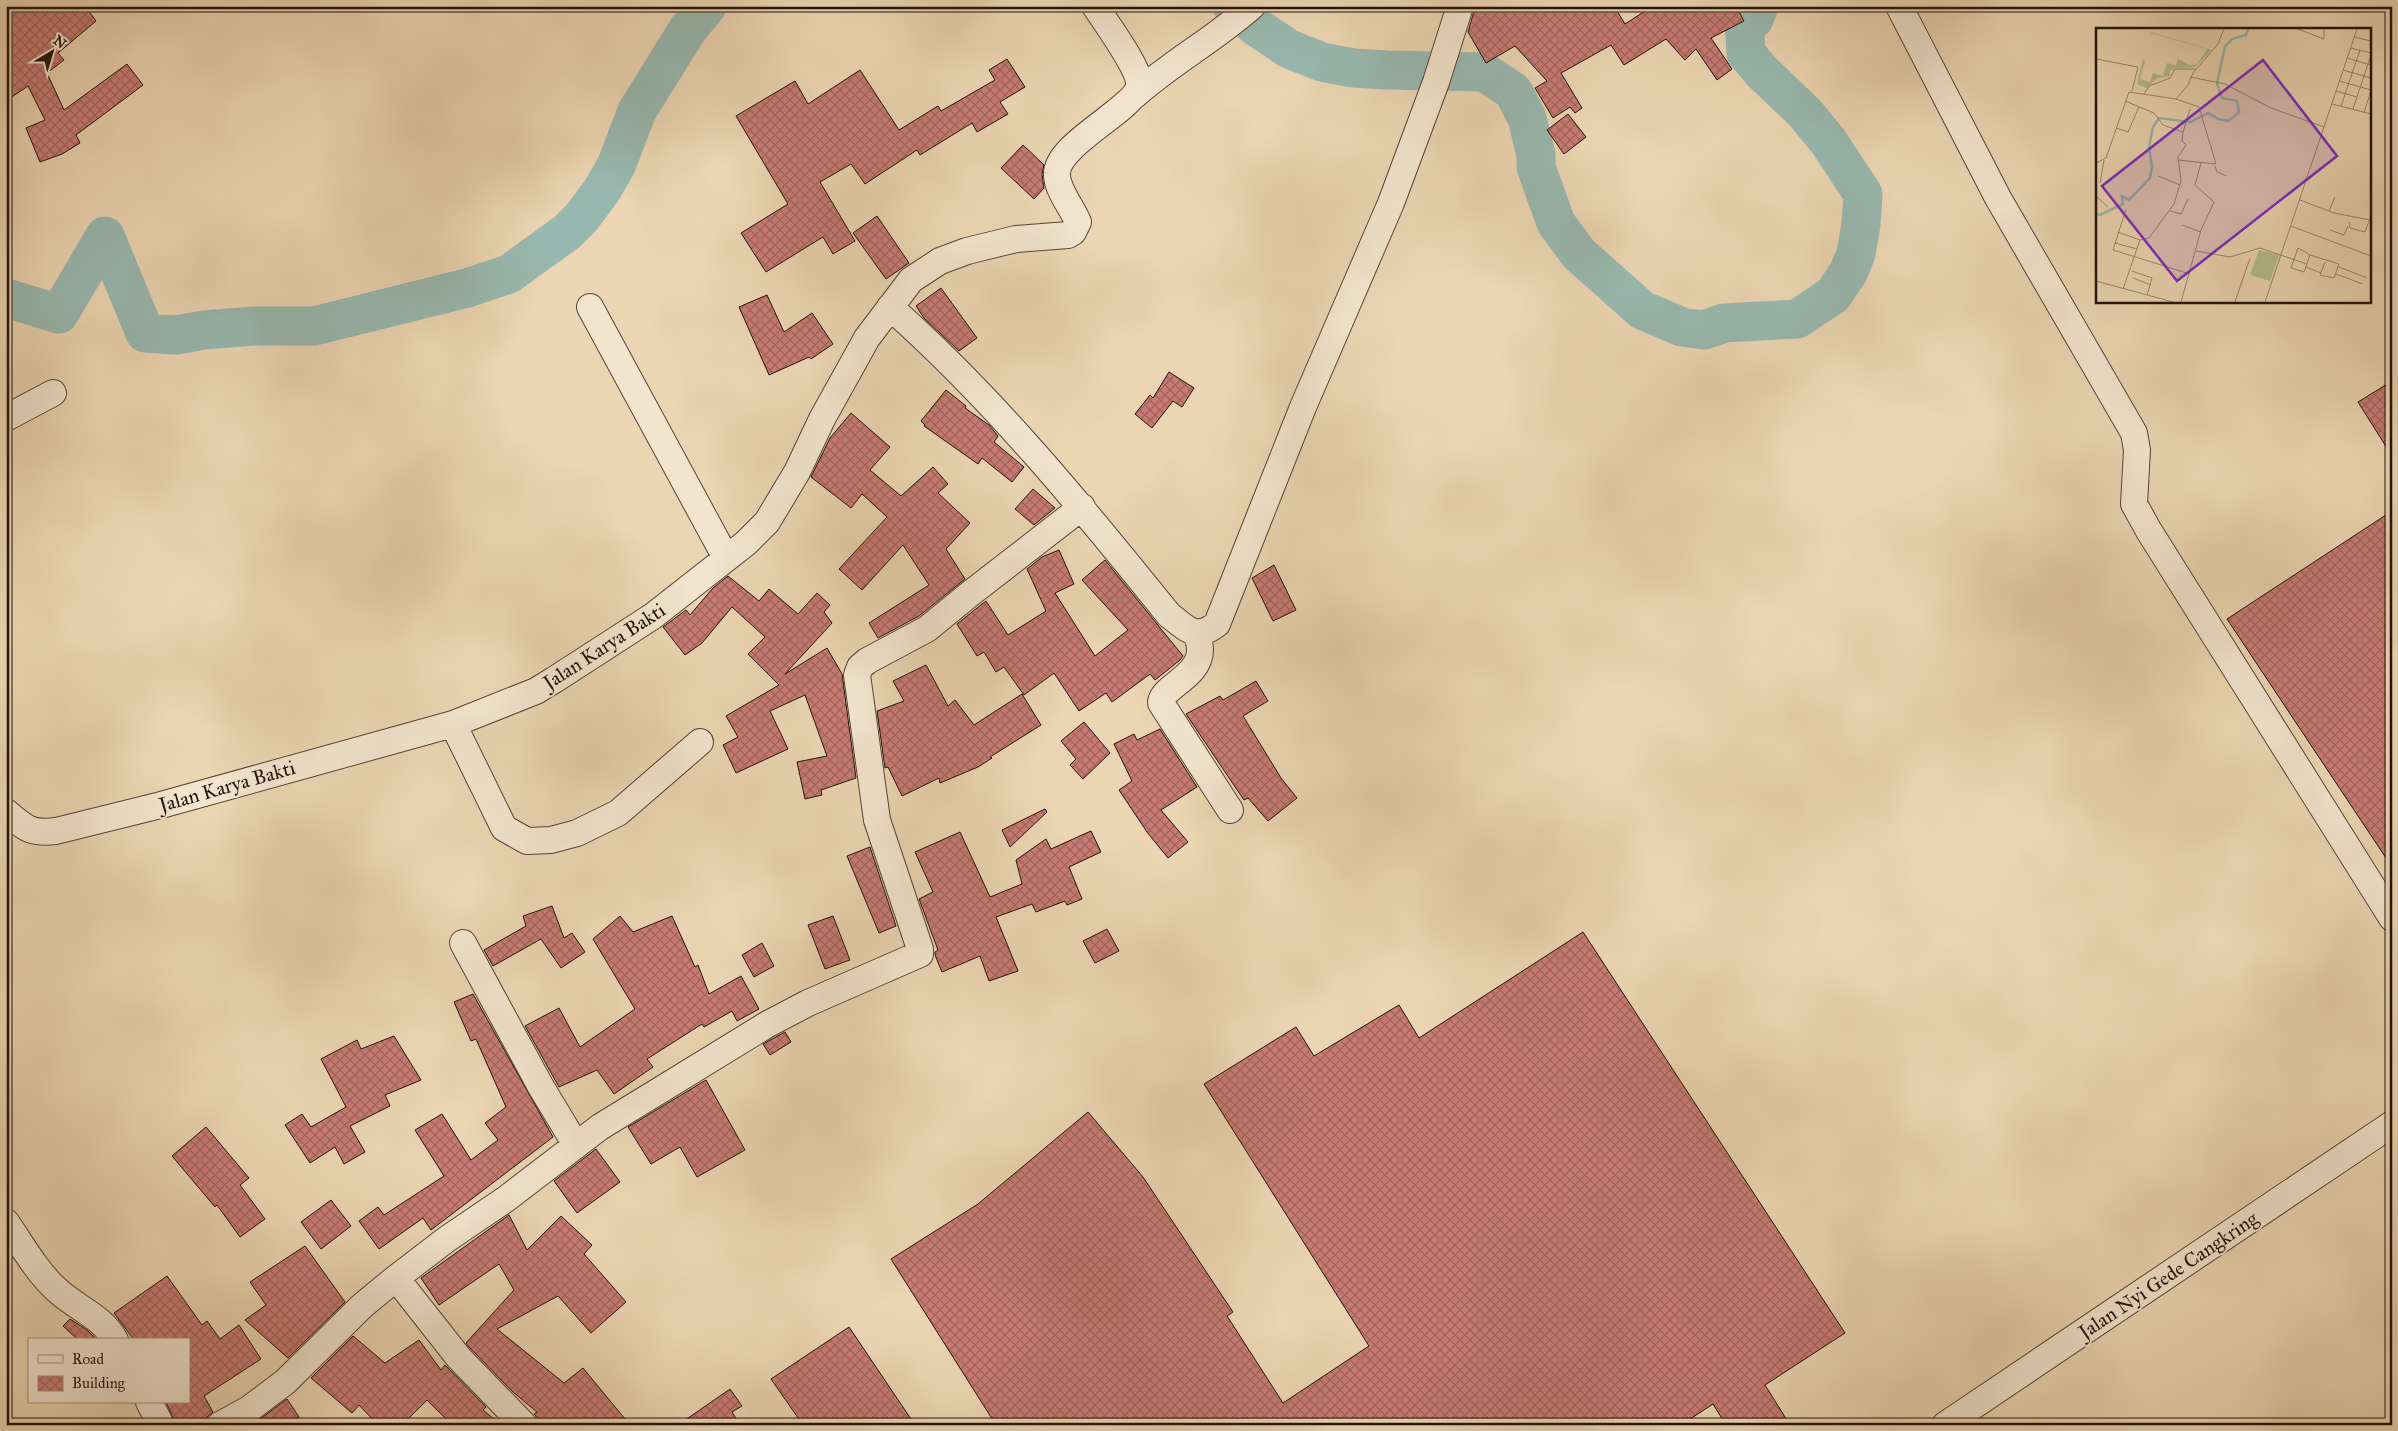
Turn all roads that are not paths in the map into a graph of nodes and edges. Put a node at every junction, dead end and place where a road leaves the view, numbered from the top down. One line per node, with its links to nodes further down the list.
1 (1095, 6): 5 (street)
2 (1252, 6): 5 (street)
3 (1460, 6): 12 (street)
4 (1899, 6): 17 (street)
5 (1135, 95): 7 (street, Jalan Karya Bakti)
6 (590, 307): 11 (street)
7 (890, 307): 10 (street); 11 (street, Jalan Karya Bakti)
8 (53, 393): 9 (street)
9 (6, 418)
10 (1082, 507): 12 (street); 20 (street)
11 (726, 558): 13 (street, Jalan Karya Bakti)
12 (1198, 634): 15 (street)
13 (453, 724): 14 (street); 16 (street, Jalan Karya Bakti)
14 (700, 742)
15 (1230, 810)
16 (6, 812)
17 (2392, 918)
18 (463, 943): 20 (street)
19 (2392, 1124): 28 (street, Jalan Nyi Gede Cangkring)
20 (576, 1145): 22 (street)
21 (6, 1222): 23 (street)
22 (396, 1278): 26 (street); 27 (street)
23 (113, 1338)
24 (150, 1404): 25 (street)
25 (161, 1425)
26 (220, 1425)
27 (524, 1425)
28 (1945, 1425)

